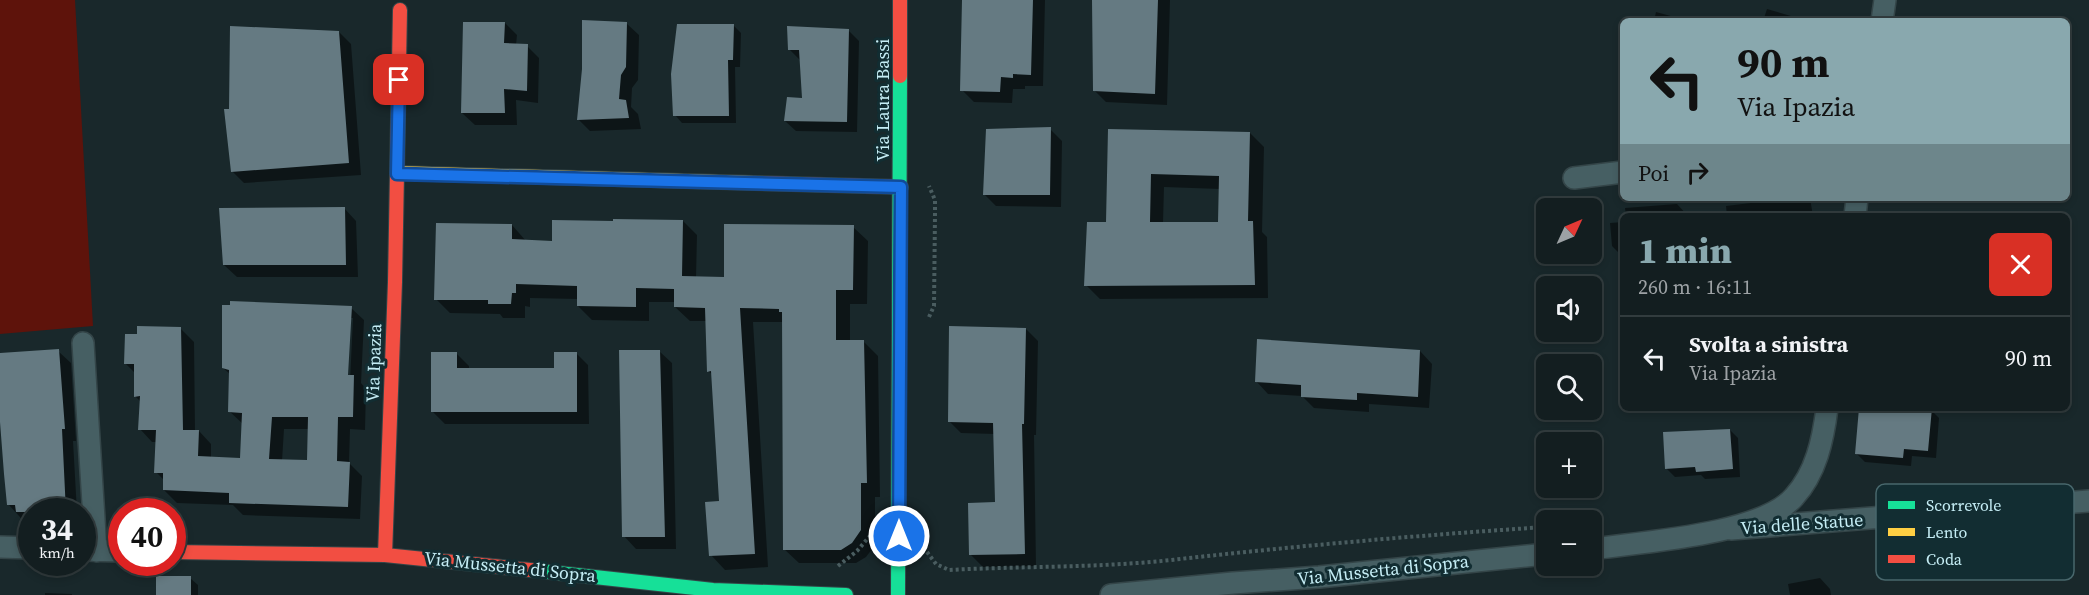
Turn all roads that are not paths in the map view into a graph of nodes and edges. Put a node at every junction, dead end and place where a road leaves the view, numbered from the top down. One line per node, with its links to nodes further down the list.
1 (900, 0): 8 (street, Via Laura Bassi)
2 (1885, 0): 4 (street)
3 (400, 10): 6 (street, Via Ipazia)
4 (1882, 18)
5 (1620, 172): 7 (street)
6 (397, 174): 8 (street); 20 (street, Via Ipazia)
7 (1574, 178)
8 (901, 187): 23 (street, Via Laura Bassi)
9 (83, 343): 11 (street)
10 (1827, 411): 15 (street)
11 (87, 498)
12 (2089, 501): 13 (street, Via delle Statue)
13 (2074, 502)
14 (1876, 518): 15 (street, Via delle Statue)
15 (1731, 529): 18 (street)
16 (0, 547): 17 (street)
17 (18, 548)
18 (1602, 548)
19 (186, 552): 20 (street, Via Mussetta di Sopra)
20 (385, 555): 22 (street, Via Mussetta di Sopra)
21 (1536, 555): 24 (street, Via Mussetta di Sopra)
22 (846, 595)
23 (898, 595)
24 (1111, 595)

